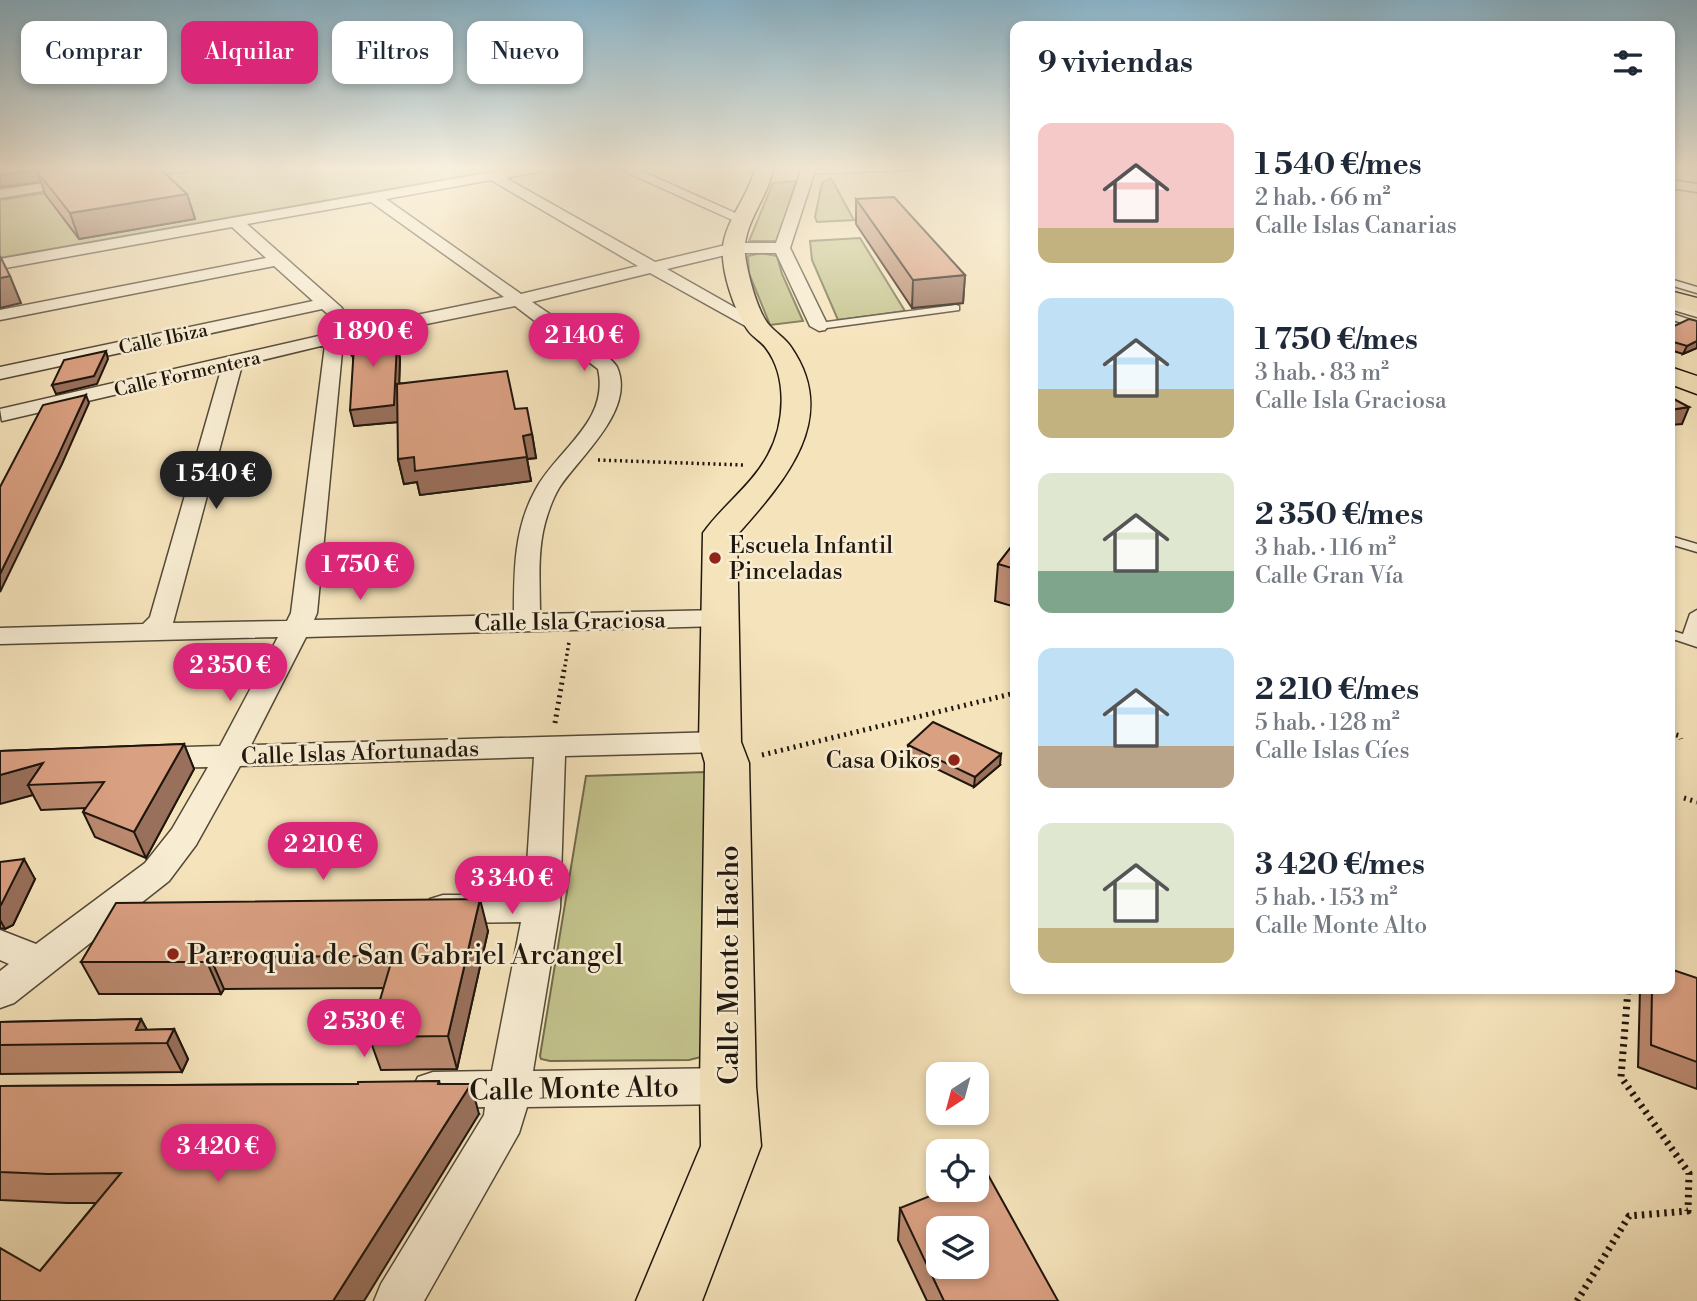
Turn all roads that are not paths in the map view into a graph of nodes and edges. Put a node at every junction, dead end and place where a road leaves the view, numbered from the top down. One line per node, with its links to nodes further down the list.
1 (197, 229): 10 (street)
2 (243, 229): 9 (street)
3 (417, 229): 17 (street)
4 (584, 229): 11 (street)
5 (741, 229): 7 (main road)
6 (788, 229): 8 (street)
7 (734, 248): 8 (street, Calle Formentera); 11 (street, Calle Formentera); 27 (main road)
8 (782, 248): 26 (street)
9 (278, 260): 18 (street); 23 (street)
10 (0, 264)
11 (651, 268): 17 (street, Calle Formentera); 27 (street)
12 (1675, 283): 13 (lane)
13 (1697, 290)
14 (1675, 291): 15 (main road)
15 (1697, 298)
16 (1675, 299): 19 (main road)
17 (517, 300): 28 (street, Calle Formentera); 38 (street)
18 (326, 303): 28 (street); 30 (street, Calle Ibiza)
19 (1697, 306)
20 (1675, 307): 22 (lane)
21 (956, 308): 26 (lane)
22 (1697, 314)
23 (0, 315)
24 (1675, 318): 25 (lane)
25 (1697, 325)
26 (819, 326)
27 (758, 328): 37 (main road, Calle Monte Hacho)
28 (346, 335): 29 (street, Calle Formentera); 39 (street)
29 (233, 363): 33 (street, Calle Formentera); 40 (street)
30 (0, 373)
31 (1675, 376): 32 (main road)
32 (1697, 386)
33 (1, 412)
34 (1675, 541): 35 (lane)
35 (1697, 548)
36 (1697, 614): 43 (lane)
37 (721, 618): 38 (street, Calle Isla Graciosa); 45 (main road, Calle Monte Hacho)
38 (527, 621): 39 (street, Calle Isla Graciosa)
39 (297, 628): 40 (street, Calle Isla Graciosa); 46 (street)
40 (151, 632): 41 (street, Calle Isla Graciosa)
41 (0, 636)
42 (1675, 636): 43 (lane)
43 (1692, 642)
44 (550, 747): 45 (street, Calle Islas Afortunadas); 46 (street, Calle Islas Afortunadas); 48 (street)
45 (724, 753): 55 (main road, Calle Monte Hacho)
46 (230, 755): 47 (street, Calle Islas Afortunadas); 51 (street)
47 (122, 758)
48 (542, 908): 49 (street); 56 (street)
49 (405, 910)
50 (159, 913): 51 (street)
51 (104, 914): 53 (street)
52 (0, 944): 53 (street)
53 (39, 962): 54 (street)
54 (0, 992)
55 (728, 1086): 56 (street, Calle Monte Alto); 59 (main road, Calle Monte Hacho)
56 (511, 1089): 57 (street, Calle Monte Alto); 58 (street)
57 (402, 1090)
58 (398, 1301)
59 (669, 1301)

